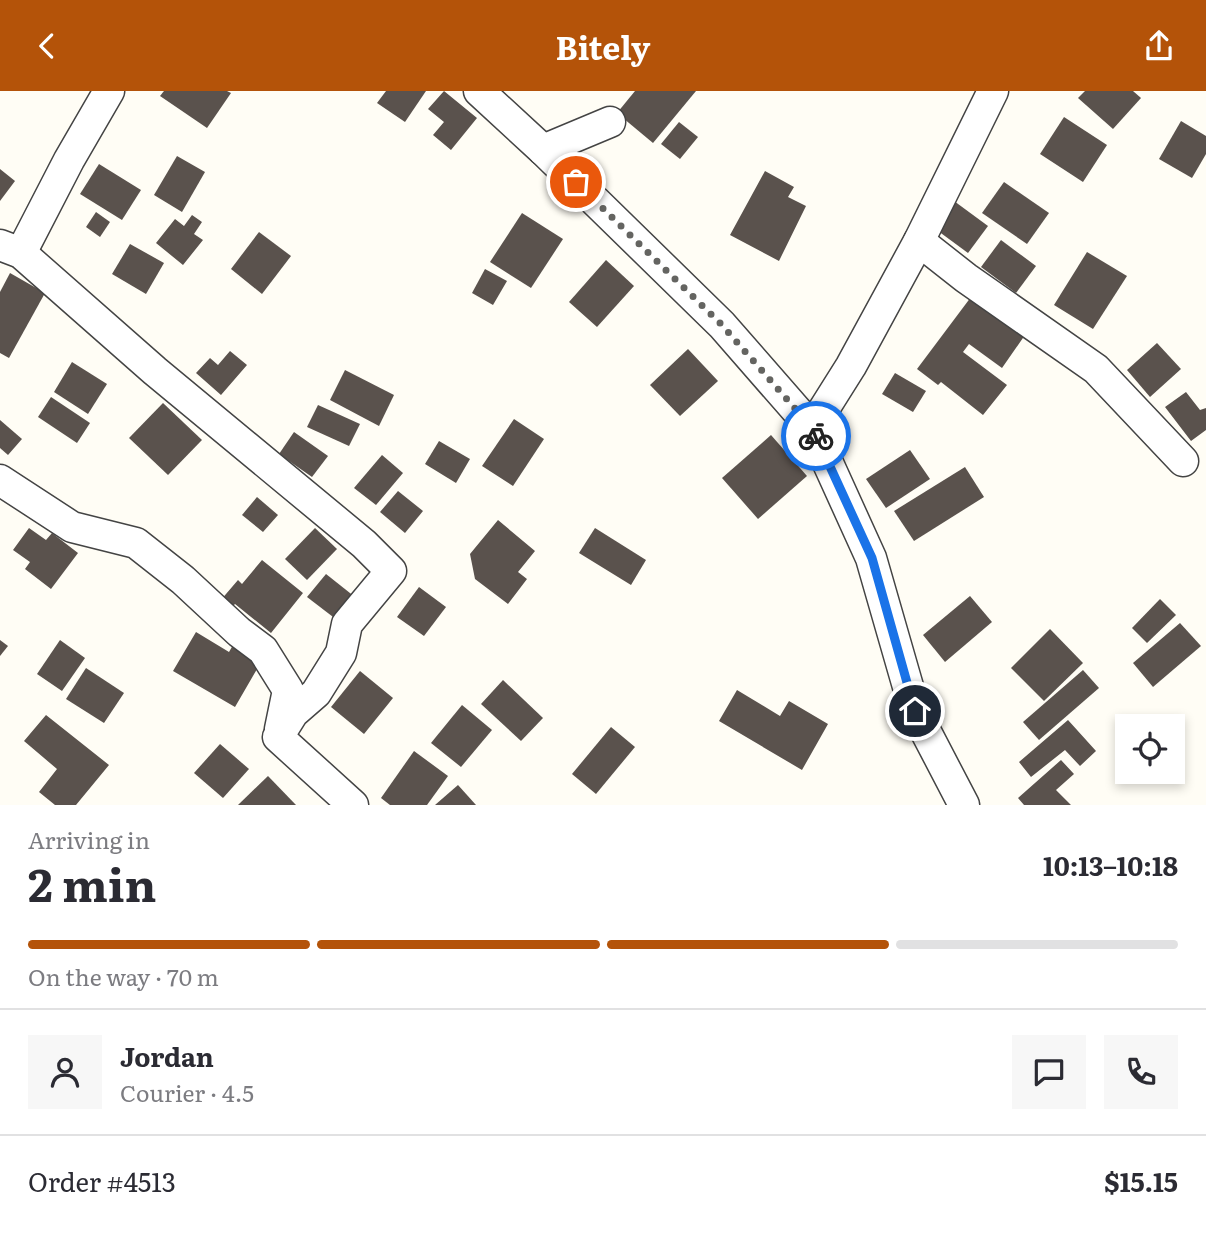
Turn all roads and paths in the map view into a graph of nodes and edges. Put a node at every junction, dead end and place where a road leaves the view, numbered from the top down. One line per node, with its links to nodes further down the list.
1 (109, 91): 7 (street)
2 (479, 91): 5 (street)
3 (993, 91): 6 (street)
4 (610, 123): 5 (street)
5 (543, 150): 8 (street)
6 (919, 241): 8 (street); 9 (street)
7 (11, 249): 11 (street)
8 (812, 428): 13 (street)
9 (1183, 461)
10 (0, 480): 11 (street)
11 (278, 737): 12 (street)
12 (354, 805)
13 (964, 805)

